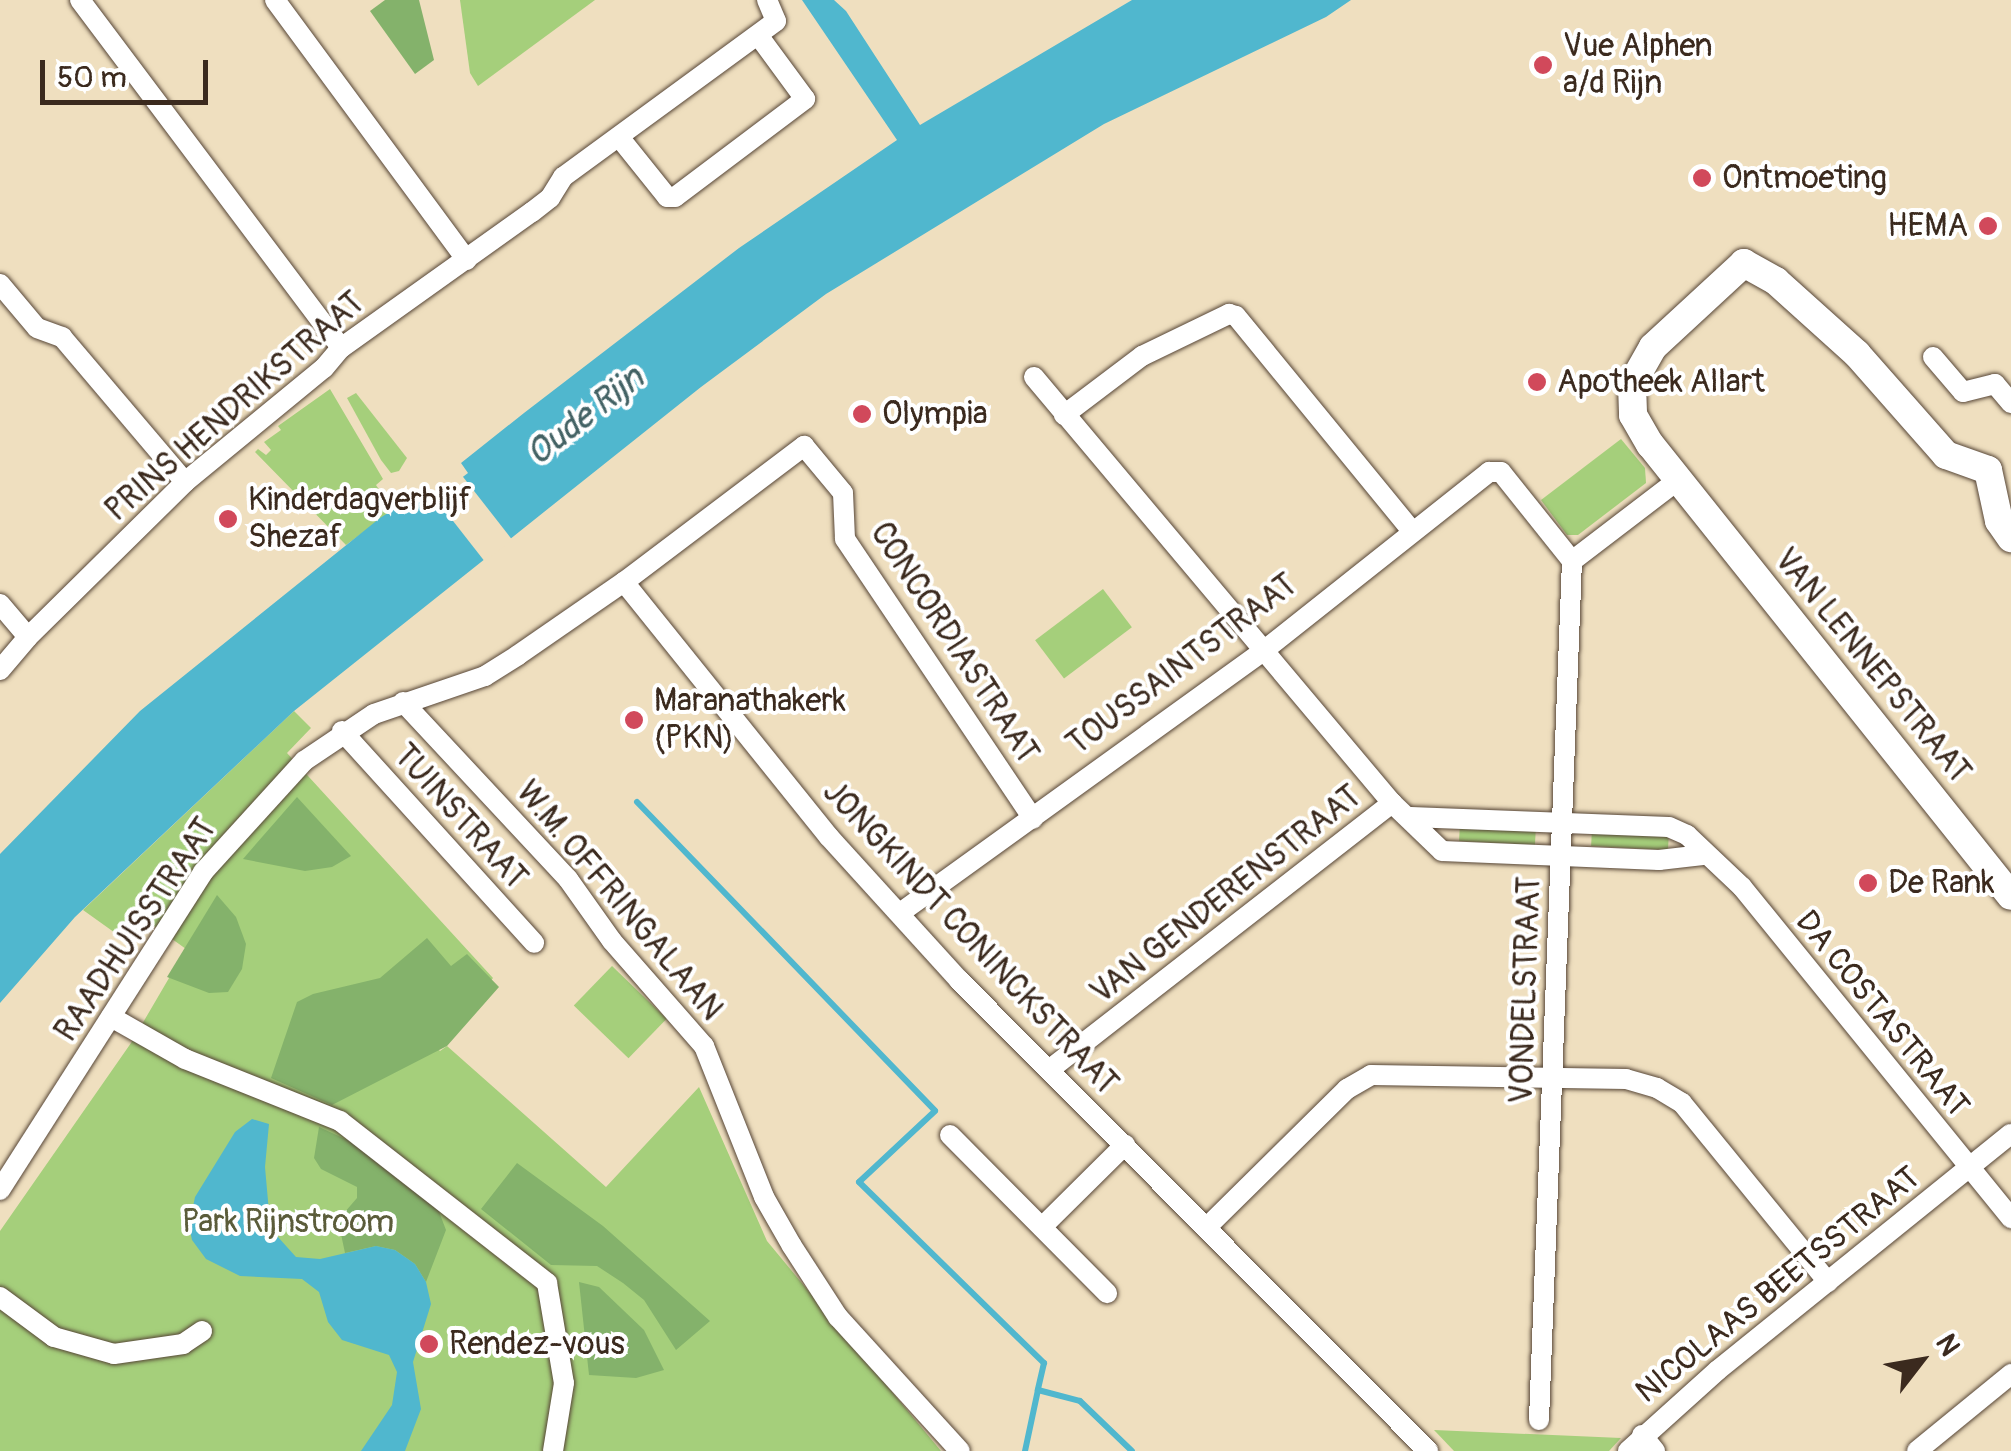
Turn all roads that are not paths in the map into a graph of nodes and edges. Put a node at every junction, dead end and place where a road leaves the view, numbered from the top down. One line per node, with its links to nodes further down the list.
1 (80, 0): 8 (street)
2 (274, 0): 6 (street)
3 (768, 0): 4 (street, PRINS HENDRIKSTRAAT)
4 (758, 35): 5 (street, PRINS HENDRIKSTRAAT); 5 (street)
5 (620, 137): 6 (street, PRINS HENDRIKSTRAAT)
6 (467, 260): 8 (street, PRINS HENDRIKSTRAAT)
7 (0, 284): 16 (street)
8 (341, 348): 16 (street, PRINS HENDRIKSTRAAT)
9 (1933, 358): 11 (street)
10 (1034, 377): 12 (street)
11 (2011, 403)
12 (1064, 415): 17 (street); 23 (street)
13 (804, 446): 20 (street, RAADHUISSTRAAT); 29 (street, CONCORDIASTRAAT)
14 (2000, 466): 15 (street, VAN LENNEPSTRAAT); 18 (street)
15 (1678, 480): 19 (street); 33 (street, VAN LENNEPSTRAAT)
16 (185, 482): 22 (street, PRINS HENDRIKSTRAAT)
17 (1412, 531): 19 (street, TOUSSAINTSTRAAT); 23 (street, TOUSSAINTSTRAAT)
18 (2011, 538)
19 (1572, 562): 30 (street, VONDELSTRAAT)
20 (624, 582): 25 (street, RAADHUISSTRAAT); 34 (street, JONGKINDT CONINCKSTRAAT)
21 (0, 604): 22 (street)
22 (28, 636): 24 (street, PRINS HENDRIKSTRAAT)
23 (1262, 652): 27 (street); 29 (street, TOUSSAINTSTRAAT)
24 (0, 670)
25 (403, 702): 26 (street, RAADHUISSTRAAT); 55 (street, W.M. OFFRINGALAAN)
26 (342, 731): 35 (street, TUINSTRAAT); 36 (street, RAADHUISSTRAAT)
27 (1392, 804): 28 (street); 37 (street, VAN GENDERENSTRAAT)
28 (1411, 817): 30 (street, DA COSTASTRAAT); 31 (street)
29 (1033, 820): 34 (street, TOUSSAINTSTRAAT)
30 (1560, 824): 31 (street, VONDELSTRAAT); 32 (street, DA COSTASTRAAT)
31 (1561, 853): 32 (street); 38 (street, VONDELSTRAAT)
32 (1702, 854): 42 (street, DA COSTASTRAAT)
33 (2011, 896)
34 (900, 913): 37 (street, JONGKINDT CONINCKSTRAAT)
35 (534, 943)
36 (111, 1017): 43 (street, RAADHUISSTRAAT); 54 (street)
37 (1050, 1070): 41 (street, JONGKINDT CONINCKSTRAAT)
38 (1552, 1078): 45 (street); 47 (street); 52 (street, VONDELSTRAAT)
39 (2011, 1134): 42 (street, NICOLAAS BEETSSTRAAT)
40 (950, 1135): 46 (street)
41 (1124, 1145): 45 (street, JONGKINDT CONINCKSTRAAT); 46 (street)
42 (1969, 1168): 44 (street, DA COSTASTRAAT); 47 (street, NICOLAAS BEETSSTRAAT)
43 (0, 1190)
44 (2011, 1218)
45 (1207, 1227): 56 (street, JONGKINDT CONINCKSTRAAT)
46 (1042, 1228): 48 (street)
47 (1828, 1282): 53 (street, NICOLAAS BEETSSTRAAT)
48 (1107, 1293)
49 (0, 1297): 50 (street)
50 (202, 1332)
51 (2011, 1374): 57 (street)
52 (1538, 1420)
53 (1642, 1446)
54 (553, 1451)
55 (960, 1451)
56 (1428, 1451)
57 (1916, 1451)

